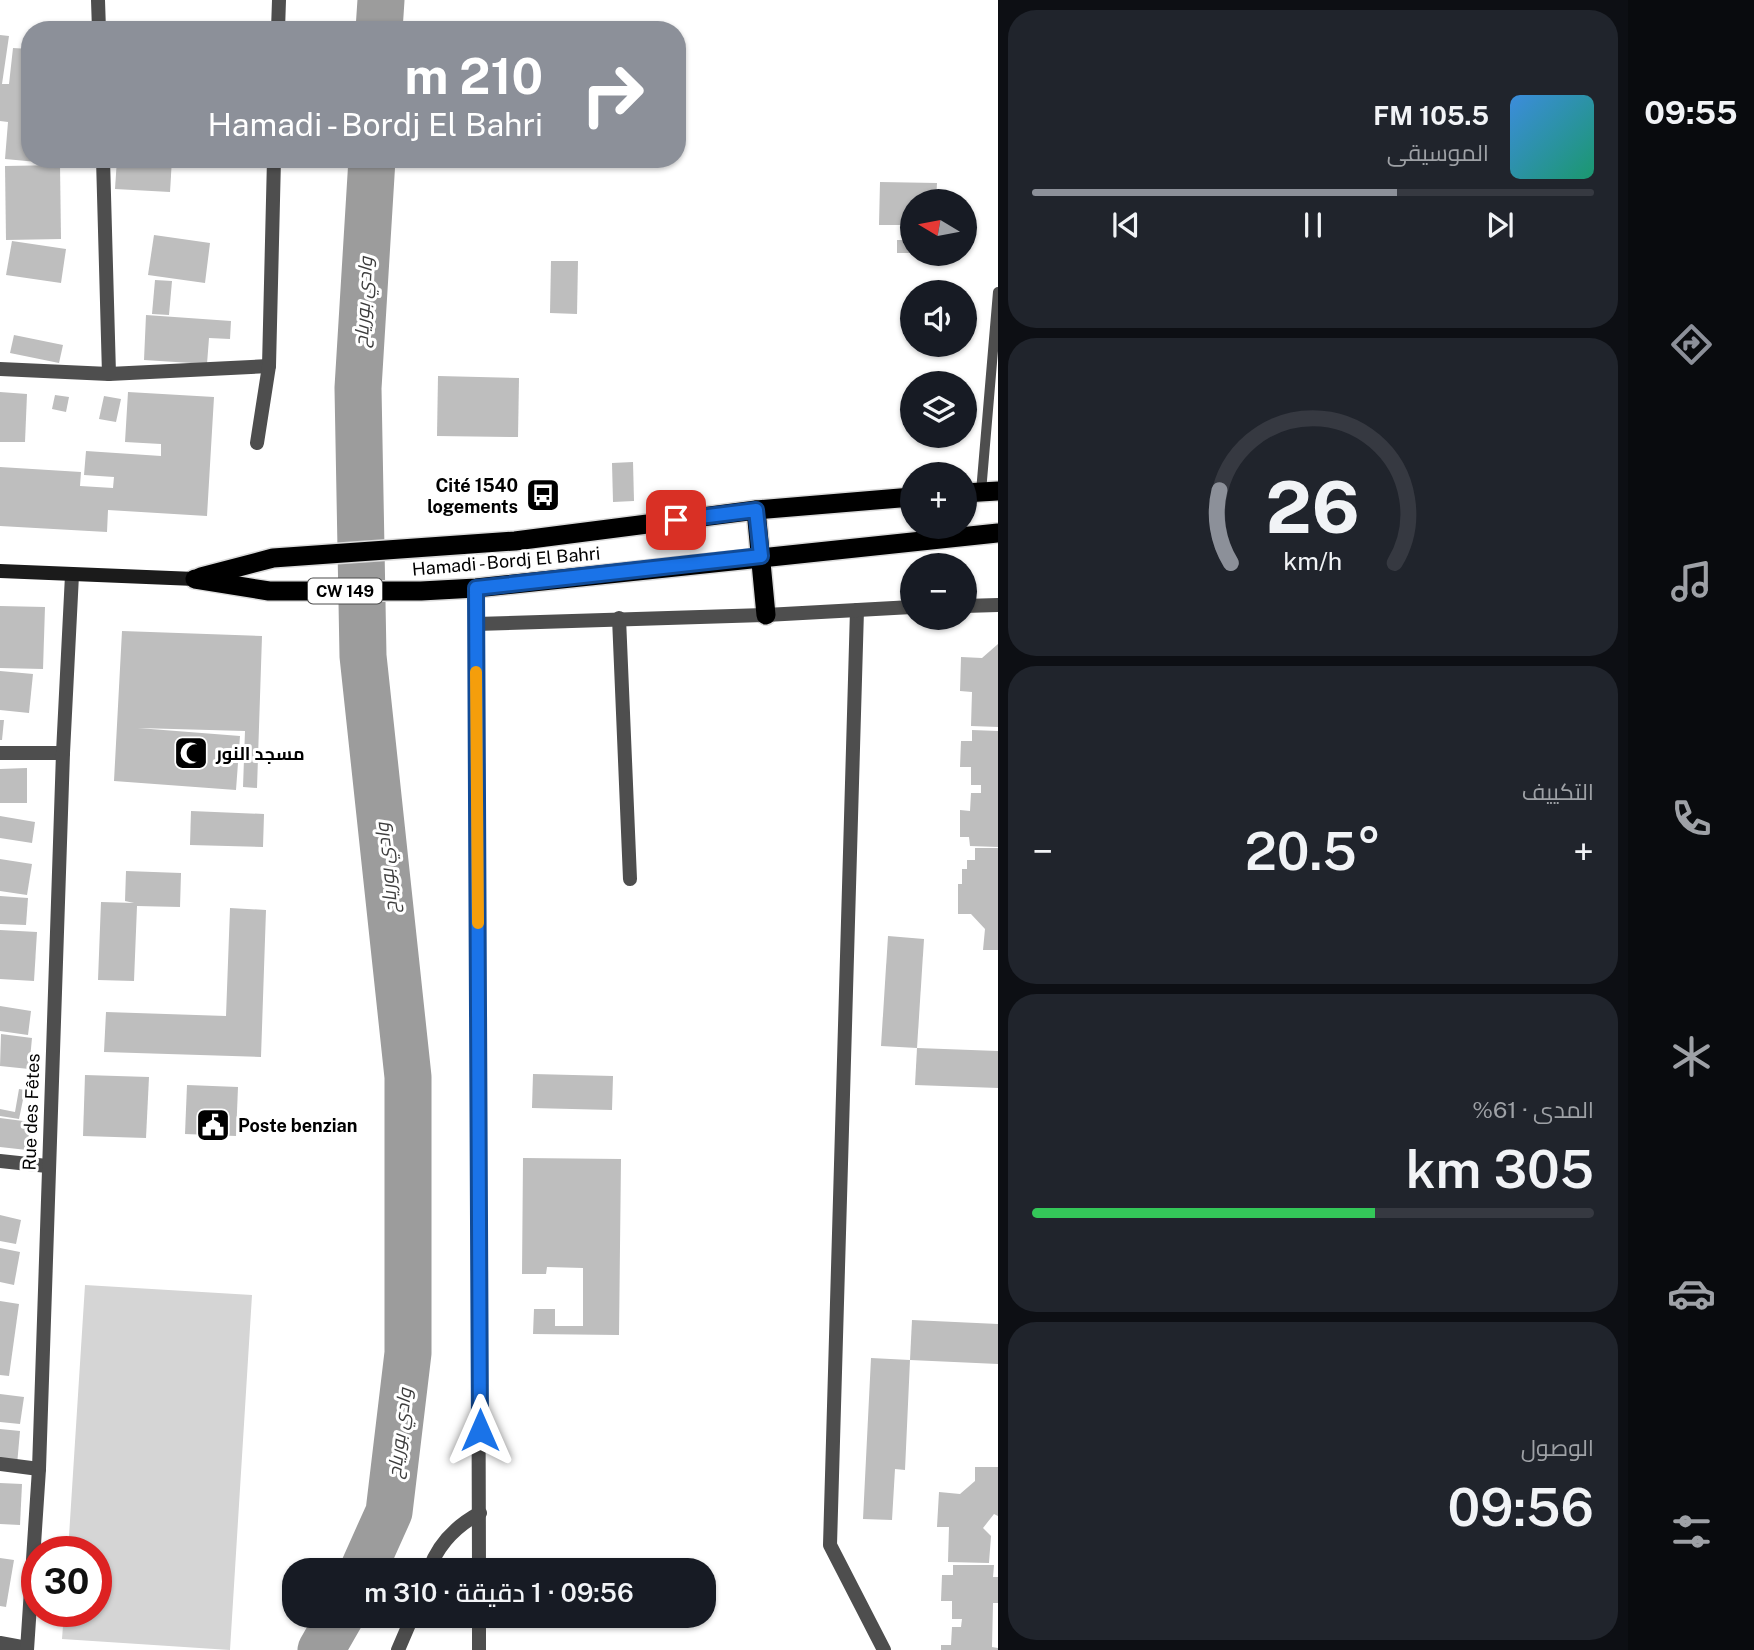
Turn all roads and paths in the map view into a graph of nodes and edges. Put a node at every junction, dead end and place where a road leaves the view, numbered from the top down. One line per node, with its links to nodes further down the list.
1 (98, 0): 3 (street)
2 (279, 0): 4 (street)
3 (99, 21)
4 (278, 21)
5 (103, 168): 10 (street)
6 (274, 168): 8 (street)
7 (998, 292): 12 (lane)
8 (269, 366): 10 (street); 11 (street)
9 (0, 369): 10 (street)
10 (109, 374)
11 (257, 443)
12 (981, 492)
13 (900, 498): 14 (highway, Hamadi - Bordj El Bahri / CW 149)
14 (756, 510): 16 (highway); 19 (highway, Hamadi - Bordj El Bahri / CW 149)
15 (998, 533): 16 (highway, Hamadi - Bordj El Bahri / CW 149)
16 (761, 556): 20 (highway, Hamadi - Bordj El Bahri / CW 149); 25 (highway)
17 (0, 571): 18 (main road, CW 149)
18 (72, 575): 19 (main road, CW 149); 29 (street, Rue des Fêtes)
19 (195, 579): 20 (highway, Hamadi - Bordj El Bahri / CW 149)
20 (476, 588): 27 (street)
21 (998, 604): 22 (street)
22 (977, 605)
23 (900, 608): 24 (street)
24 (857, 610): 25 (street); 44 (street)
25 (766, 615): 26 (street)
26 (619, 618): 27 (street); 30 (street)
27 (476, 624): 35 (street)
28 (0, 753): 29 (street)
29 (63, 753): 32 (street, Rue des Fêtes)
30 (630, 878)
31 (0, 1161): 32 (street)
32 (47, 1166): 34 (street, Rue des Fêtes)
33 (0, 1464): 34 (street)
34 (39, 1469): 41 (street, Rue des Fêtes)
35 (480, 1513): 36 (street); 37 (street)
36 (435, 1558)
37 (479, 1558)
38 (407, 1628): 42 (street)
39 (479, 1628): 43 (street)
40 (0, 1643): 41 (street)
41 (27, 1649)
42 (398, 1650)
43 (479, 1650)
44 (884, 1650)

